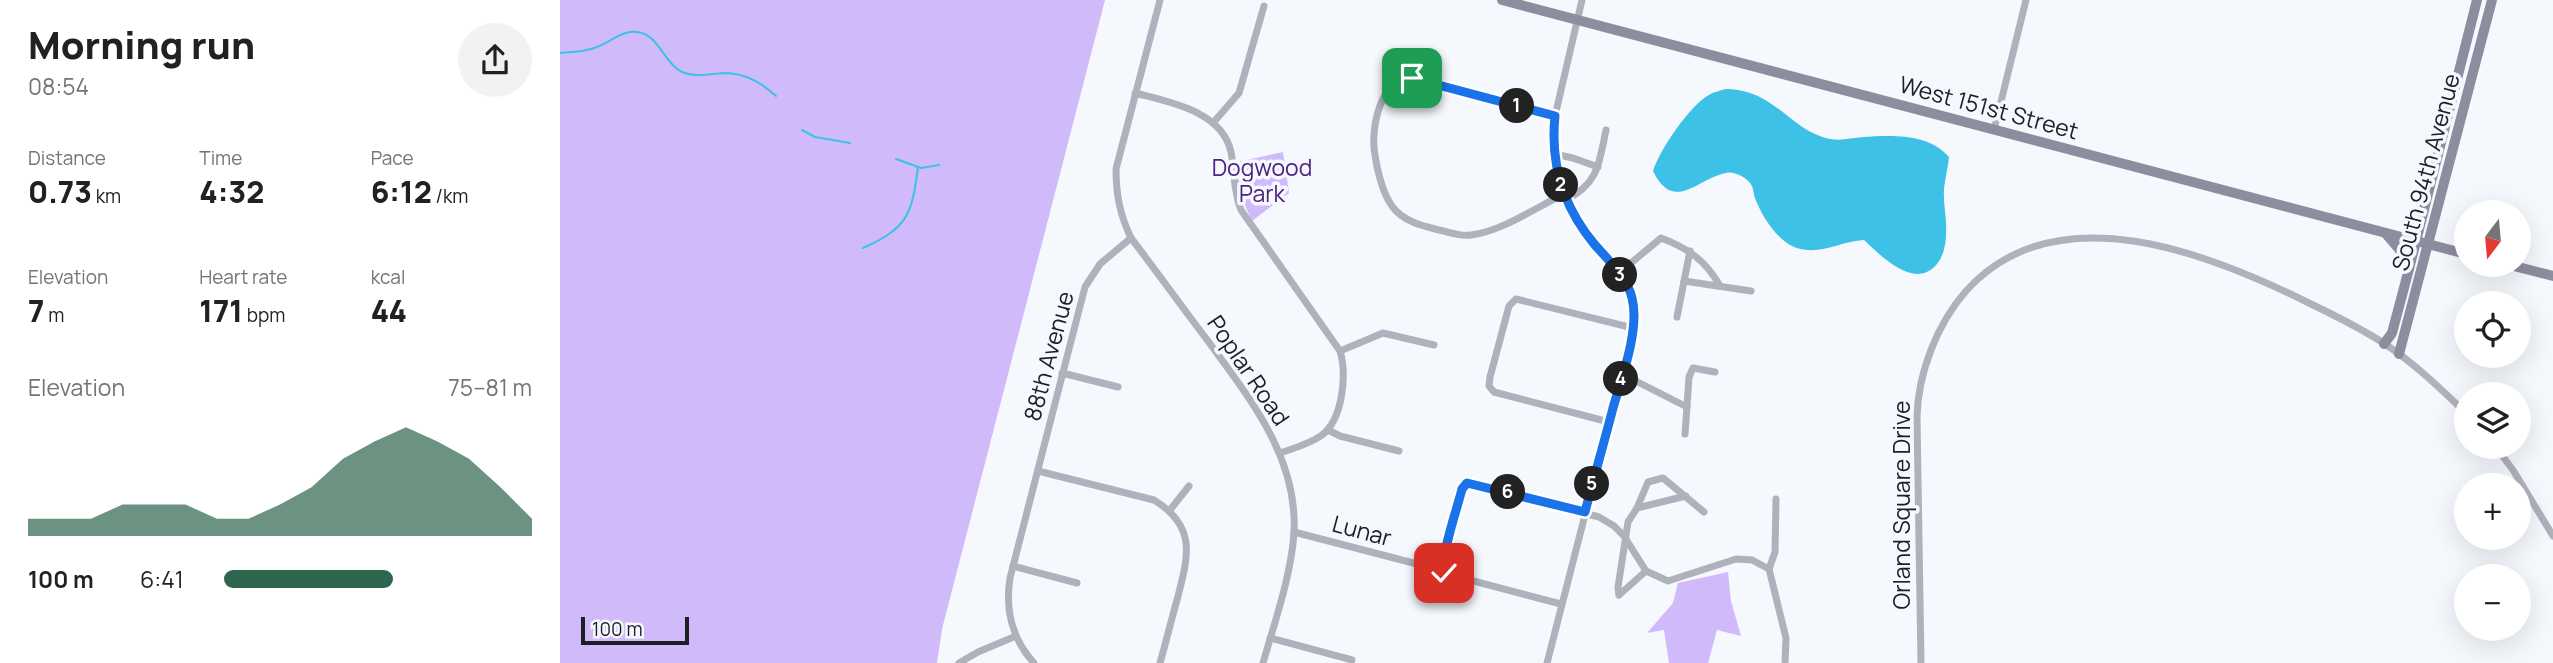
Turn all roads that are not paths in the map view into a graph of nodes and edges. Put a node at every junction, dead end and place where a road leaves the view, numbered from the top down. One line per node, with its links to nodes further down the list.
1 (1160, 0): 9 (street)
2 (1502, 0): 8 (street, West 151st Street)
3 (1583, 0): 8 (street)
4 (2026, 0): 13 (street)
5 (2477, 0): 19 (street, South 94th Avenue)
6 (2492, 0): 20 (street, South 94th Avenue)
7 (1264, 6): 11 (street)
8 (1577, 20): 10 (street); 13 (street, West 151st Street)
9 (1135, 93): 11 (street); 18 (street)
10 (1555, 116): 14 (street); 16 (street)
11 (1213, 123): 34 (street)
12 (1606, 130): 15 (street)
13 (1994, 130): 17 (street, West 151st Street)
14 (1554, 154): 15 (street); 16 (street)
15 (1598, 167): 16 (street)
16 (1565, 197): 25 (street)
17 (2385, 233): 19 (street, West 151st Street); 23 (street)
18 (1131, 239): 37 (street, 88th Avenue); 46 (street, Poplar Road)
19 (2416, 241): 20 (street, West 151st Street); 23 (street, South 94th Avenue)
20 (2428, 244): 22 (street, West 151st Street); 35 (street, South 94th Avenue)
21 (1689, 251): 25 (street); 27 (street); 28 (street)
22 (2454, 251)
23 (2409, 269): 32 (street, South 94th Avenue)
24 (2531, 270): 26 (street)
25 (1619, 273): 31 (street)
26 (2553, 276)
27 (1684, 281): 28 (street); 30 (street)
28 (1720, 286): 29 (street)
29 (1751, 291)
30 (1677, 317)
31 (1633, 328): 38 (street); 42 (street)
32 (2385, 344): 35 (street, Orland Square Drive); 74 (street, Orland Square Drive)
33 (1434, 345): 34 (street)
34 (1340, 351): 43 (street)
35 (2399, 354): 40 (street, Orland Square Drive)
36 (1715, 372): 41 (street)
37 (1062, 373): 39 (street); 48 (street, 88th Avenue)
38 (1622, 374): 41 (street); 42 (street)
39 (1118, 387)
40 (2454, 402)
41 (1687, 407): 44 (street)
42 (1609, 422): 55 (street)
43 (1328, 430): 45 (street); 46 (street)
44 (1685, 433)
45 (1399, 451)
46 (1280, 453): 56 (street, Poplar Road)
47 (2505, 459): 58 (street)
48 (1038, 471): 53 (street); 60 (street, 88th Avenue)
49 (1189, 486): 53 (street)
50 (1686, 496): 52 (street); 52 (street); 54 (street)
51 (1776, 499): 61 (street)
52 (1637, 508): 57 (street)
53 (1170, 510): 70 (street)
54 (1704, 512)
55 (1585, 513): 57 (street); 64 (street); 64 (street)
56 (1294, 532): 59 (street, Lunar); 66 (street, Poplar Road)
57 (1625, 536): 62 (street); 62 (street)
58 (2553, 536)
59 (1421, 565)
60 (1013, 566): 63 (street); 65 (street, 88th Avenue)
61 (1769, 569): 62 (street); 73 (street)
62 (1646, 571)
63 (1077, 583)
64 (1561, 604): 72 (street)
65 (1016, 636): 68 (street); 69 (street)
66 (1270, 638): 67 (street); 71 (street, Poplar Road)
67 (1352, 660)
68 (959, 663)
69 (1034, 663)
70 (1160, 663)
71 (1263, 663)
72 (1547, 663)
73 (1785, 663)
74 (1921, 663)

